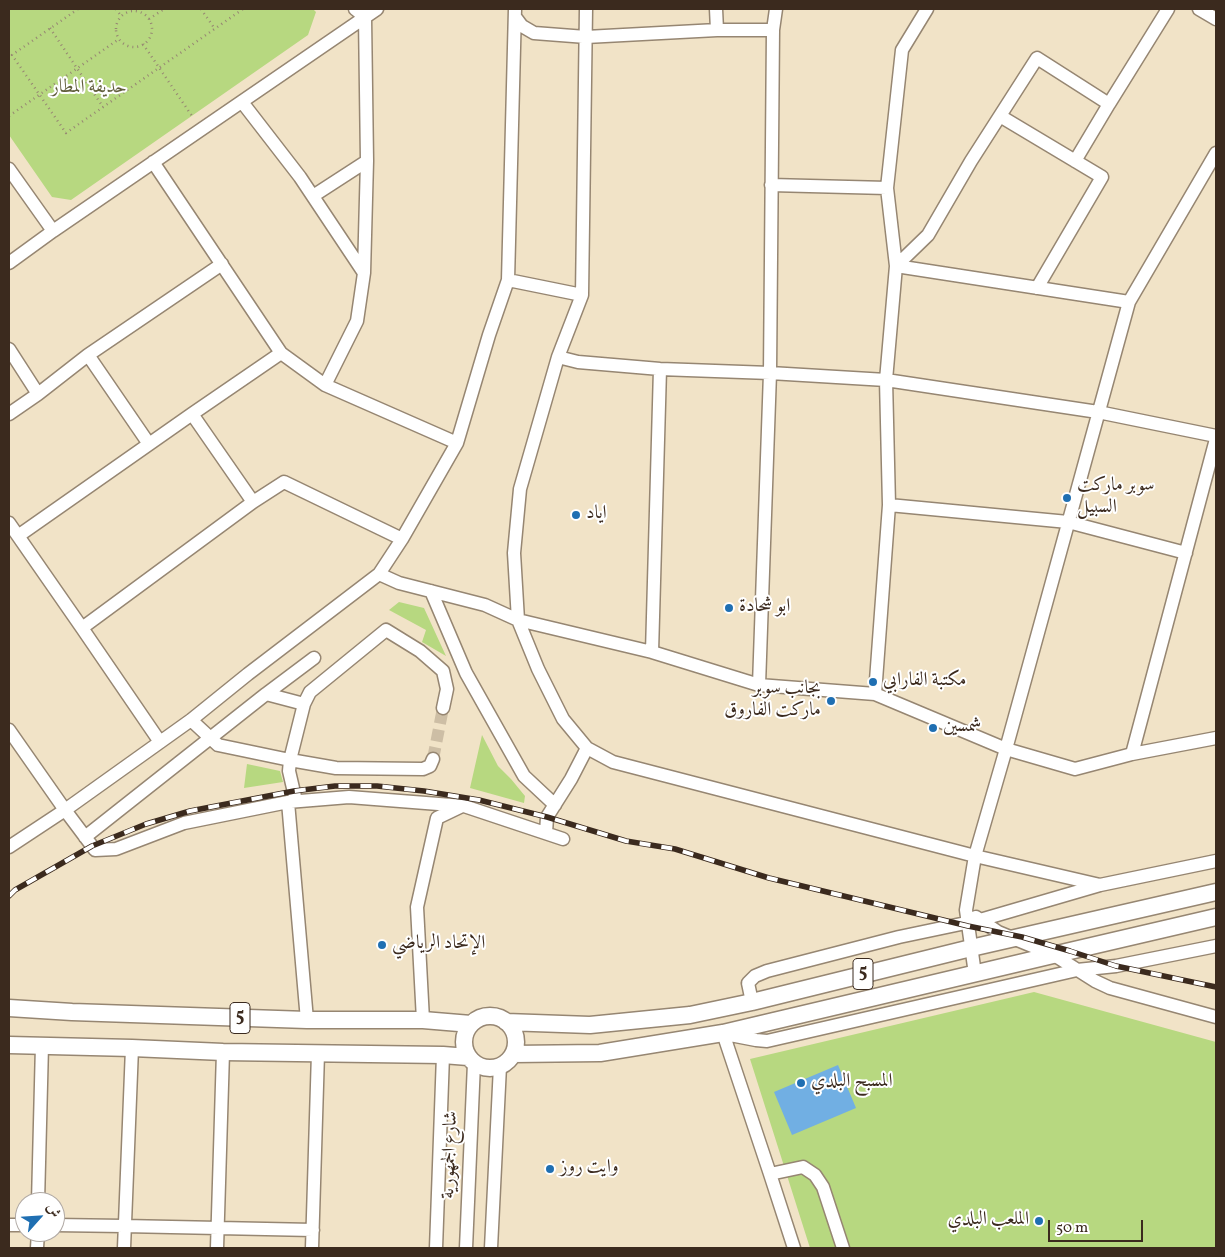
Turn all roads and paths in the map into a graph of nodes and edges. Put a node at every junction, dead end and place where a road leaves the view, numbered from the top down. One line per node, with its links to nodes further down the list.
1 (78, 9): 19 (path)
2 (116, 9): 15 (path)
3 (164, 9): 17 (path)
4 (201, 9): 20 (path)
5 (243, 9): 20 (path)
6 (355, 9): 16 (street)
7 (377, 9): 16 (street)
8 (586, 9): 23 (street)
9 (716, 9): 21 (street)
10 (776, 9): 22 (street)
11 (928, 9): 41 (street)
12 (1168, 9): 30 (street)
13 (1199, 9): 18 (street)
14 (515, 14): 23 (street); 48 (street)
15 (121, 16): 17 (path); 24 (path)
16 (365, 17): 29 (street); 36 (street)
17 (149, 19): 25 (path)
18 (1216, 19)
19 (50, 28): 26 (path); 28 (path)
20 (215, 29): 27 (path)
21 (717, 30): 22 (street); 23 (street)
22 (773, 30): 40 (street)
23 (586, 37): 50 (street)
24 (119, 39): 25 (path); 26 (path)
25 (143, 44): 27 (path)
26 (77, 68): 28 (path); 31 (path)
27 (159, 68): 31 (path); 33 (path)
28 (39, 94): 31 (path); 32 (path)
29 (242, 102): 38 (street); 42 (street)
30 (1109, 104): 34 (street); 37 (street)
31 (103, 107)
32 (9, 116)
33 (192, 116)
34 (1000, 116): 37 (street); 46 (street)
35 (1216, 152): 51 (street)
36 (367, 161): 42 (street); 47 (street)
37 (1076, 161): 49 (street)
38 (153, 162): 43 (street); 45 (street)
39 (9, 169): 43 (street)
40 (772, 185): 41 (street); 57 (street)
41 (887, 188): 46 (street)
42 (313, 196): 47 (street)
43 (53, 231): 44 (street)
44 (9, 263)
45 (222, 264): 53 (street); 54 (street)
46 (896, 266): 49 (street); 58 (street)
47 (364, 273): 59 (street)
48 (508, 280): 50 (street); 65 (street)
49 (1037, 288): 51 (street)
50 (582, 295): 55 (street)
51 (1130, 302): 61 (street)
52 (9, 349): 60 (street)
53 (281, 353): 59 (street); 63 (street)
54 (88, 355): 60 (street); 66 (street)
55 (558, 358): 56 (street); 76 (street)
56 (660, 369): 57 (street); 78 (street)
57 (770, 373): 58 (street); 80 (street)
58 (886, 380): 61 (street); 68 (street)
59 (325, 385): 65 (street)
60 (38, 394): 62 (street)
61 (1098, 412): 64 (street); 69 (street)
62 (9, 414)
63 (192, 414): 66 (street); 67 (street)
64 (1216, 437): 73 (street)
65 (457, 443): 72 (street)
66 (149, 444): 71 (street)
67 (253, 502): 72 (street); 77 (street)
68 (890, 505): 69 (street); 82 (street)
69 (1068, 522): 73 (street); 91 (street)
70 (9, 523): 71 (street)
71 (18, 536): 77 (street)
72 (402, 539): 74 (street)
73 (1186, 553): 92 (street)
74 (379, 574): 75 (street); 85 (street)
75 (432, 590): 76 (street); 96 (street)
76 (518, 620): 78 (street); 90 (street)
77 (82, 628): 89 (street)
78 (652, 652): 80 (street)
79 (314, 658): 81 (street)
80 (759, 685): 82 (street)
81 (266, 694): 83 (street); 87 (street)
82 (875, 694): 91 (street)
83 (304, 704): 84 (street); 94 (street)
84 (443, 708)
85 (191, 720): 87 (street); 89 (street)
86 (9, 730): 98 (street)
87 (210, 738): 94 (street); 100 (street)
88 (1216, 738): 92 (street)
89 (160, 742): 98 (street)
90 (587, 748): 96 (street); 103 (street)
91 (1006, 749): 92 (street); 103 (street)
92 (1132, 754)
93 (433, 759): 94 (street)
94 (290, 760): 95 (street)
95 (292, 801): 97 (street); 100 (street); 118 (street)
96 (555, 805): 99 (street)
97 (464, 806): 99 (street); 119 (street)
98 (65, 810): 100 (street); 102 (street)
99 (546, 833): 101 (street)
100 (85, 837)
101 (563, 839)
102 (9, 847)
103 (975, 856): 105 (street); 108 (street)
104 (1216, 861): 105 (street)
105 (1100, 885): 108 (street)
106 (1216, 892): 109 (main road, 5)
107 (1216, 918): 112 (main road, 5)
108 (974, 921): 109 (street); 111 (street); 115 (street)
109 (1013, 938): 111 (main road, 5); 112 (street)
110 (1216, 946): 113 (street)
111 (971, 948): 114 (street); 115 (main road, 5)
112 (1054, 955): 113 (street); 114 (main road, 5)
113 (1077, 970): 117 (street); 122 (street)
114 (975, 974): 122 (main road, 5)
115 (752, 1002): 120 (main road, 5)
116 (9, 1008): 118 (main road, 5)
117 (1216, 1018)
118 (307, 1020): 119 (main road, 5)
119 (422, 1020): 121 (main road, 5)
120 (506, 1022): 121 (main road); 128 (main road)
121 (471, 1024): 130 (main road)
122 (722, 1033): 128 (main road, 5); 132 (street)
123 (9, 1044): 124 (main road, 5)
124 (42, 1046): 125 (main road, 5); 133 (street)
125 (132, 1048): 126 (main road, 5); 135 (street)
126 (223, 1052): 127 (main road, 5); 136 (street)
127 (318, 1053): 129 (main road, 5); 137 (street)
128 (513, 1054): 131 (main road)
129 (443, 1055): 130 (main road, 5); 141 (street)
130 (471, 1060): 131 (main road); 142 (street, شارع الجمهورية)
131 (500, 1066): 143 (street)
132 (770, 1174): 144 (street); 145 (street)
133 (38, 1192)
134 (65, 1225): 135 (street)
135 (124, 1226): 136 (street); 138 (street)
136 (218, 1228): 137 (street); 139 (street)
137 (312, 1230): 140 (street)
138 (124, 1248)
139 (217, 1248)
140 (312, 1248)
141 (436, 1248)
142 (466, 1248)
143 (491, 1248)
144 (794, 1248)
145 (843, 1248)

